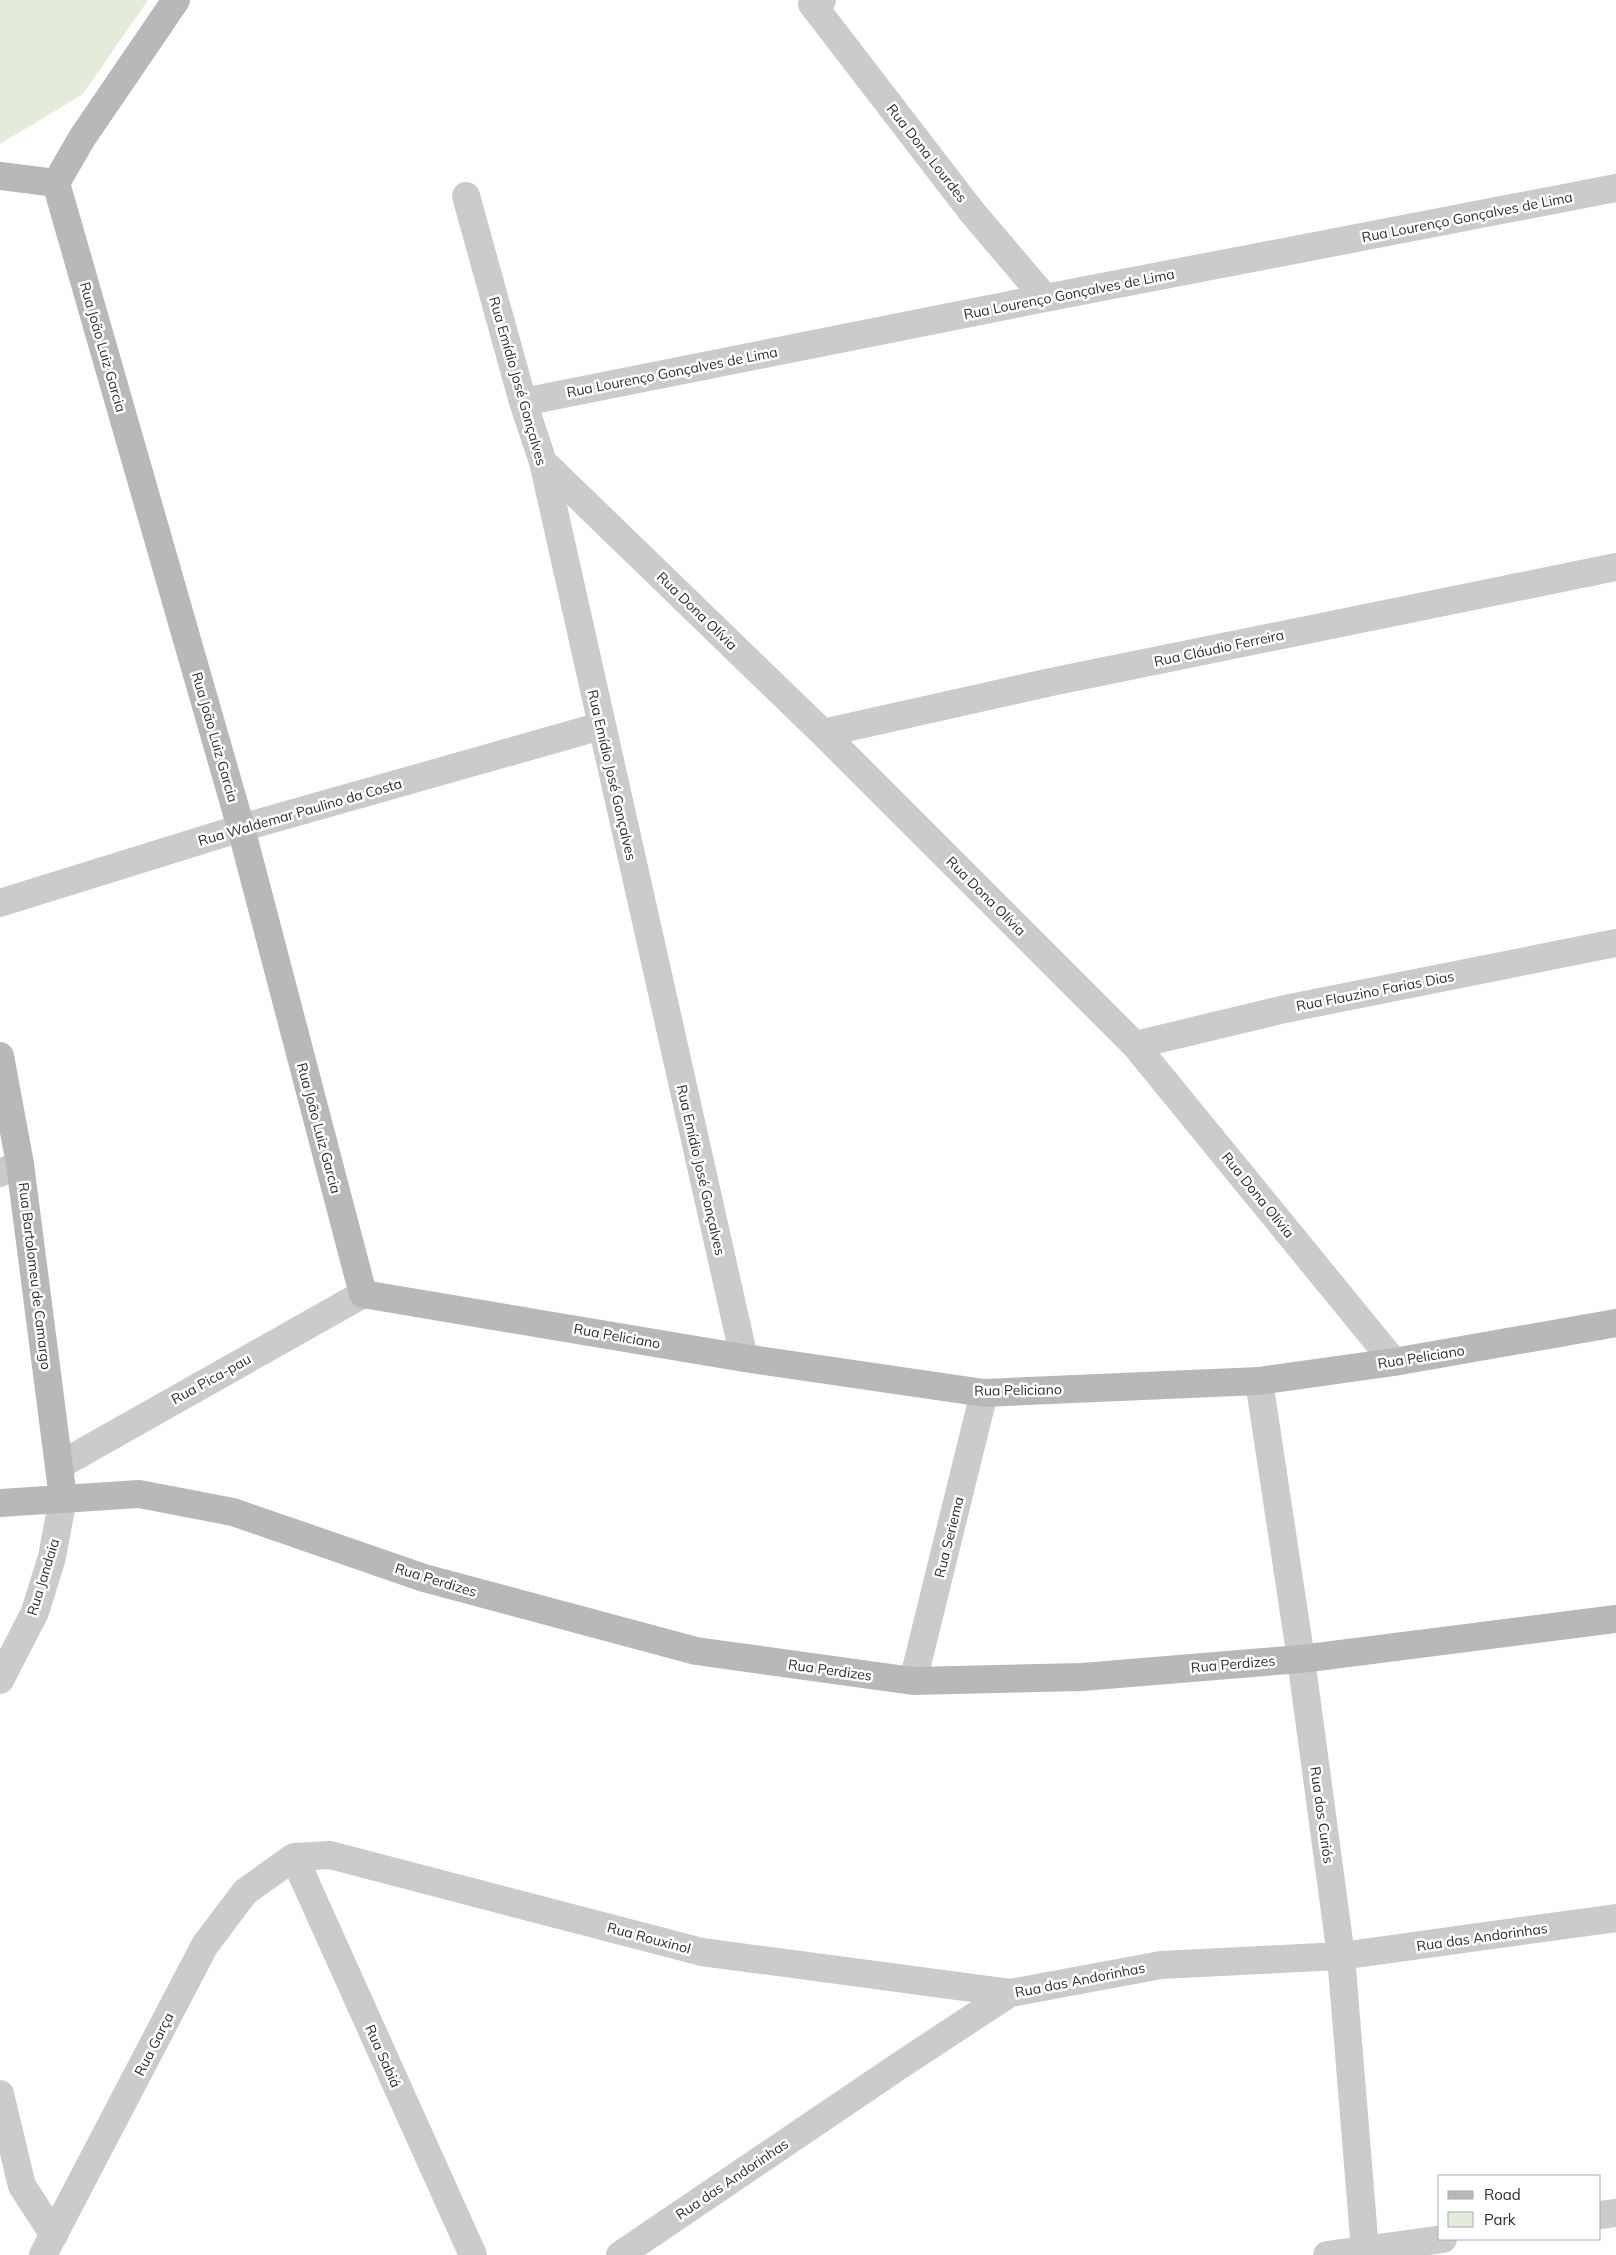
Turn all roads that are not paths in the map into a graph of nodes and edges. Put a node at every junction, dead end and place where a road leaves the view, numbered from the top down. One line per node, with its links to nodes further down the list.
1 (176, 0): 4 (street)
2 (817, 2): 7 (street, Rua Dona Lourdes)
3 (0, 176): 4 (street)
4 (56, 183): 13 (street, Rua João Luiz Garcia)
5 (1616, 188): 7 (street, Rua Lourenço Gonçalves de Lima)
6 (466, 196): 8 (street, Rua Emídio José Gonçalves)
7 (1045, 298): 8 (street, Rua Lourenço Gonçalves de Lima)
8 (523, 402): 9 (street, Rua Emídio José Gonçalves)
9 (543, 462): 11 (street, Rua Emídio José Gonçalves); 12 (street, Rua Dona Olívia)
10 (1616, 567): 12 (street, Rua Cláudio Ferreira)
11 (601, 726): 13 (street, Rua Waldemar Paulino da Costa); 21 (street, Rua Emídio José Gonçalves)
12 (823, 733): 16 (street, Rua Dona Olívia)
13 (241, 828): 14 (street, Rua Waldemar Paulino da Costa); 19 (street, Rua João Luiz Garcia)
14 (0, 903)
15 (1616, 943): 16 (street, Rua Flauzino Farias Dias)
16 (1135, 1045): 22 (street, Rua Dona Olívia)
17 (0, 1056): 18 (street, Rua Bartolomeu de Camargo)
18 (10, 1169): 25 (street, Rua Bartolomeu de Camargo)
19 (363, 1294): 21 (street, Rua Peliciano); 25 (street, Rua Pica-pau)
20 (1616, 1323): 22 (street, Rua Peliciano)
21 (744, 1358): 24 (street, Rua Peliciano)
22 (1394, 1362): 23 (street, Rua Peliciano)
23 (1259, 1382): 24 (street, Rua Peliciano); 29 (street, Rua dos Curiós)
24 (984, 1393): 31 (street, Rua Seriema)
25 (60, 1465): 26 (street, Rua Bartolomeu de Camargo)
26 (63, 1498): 27 (street, Rua Perdizes); 30 (street, Rua Jandaia); 31 (street, Rua Perdizes)
27 (0, 1503)
28 (1616, 1619): 29 (street, Rua Perdizes)
29 (1301, 1659): 31 (street, Rua Perdizes); 34 (street, Rua dos Curiós)
30 (0, 1680)
31 (913, 1681)
32 (294, 1856): 35 (street, Rua Rouxinol); 41 (street, Rua Garça); 43 (street, Rua Sabiá)
33 (1616, 1918): 34 (street, Rua das Andorinhas)
34 (1341, 1956): 35 (street, Rua das Andorinhas); 42 (street, Rua dos Curiós)
35 (1010, 1993): 44 (street, Rua das Andorinhas)
36 (0, 2094): 37 (street)
37 (11, 2182): 41 (street)
38 (1616, 2213): 39 (street)
39 (1601, 2215)
40 (1438, 2240): 42 (street)
41 (48, 2245)
42 (1365, 2250): 45 (street)
43 (472, 2255)
44 (620, 2255)
45 (1327, 2255)

